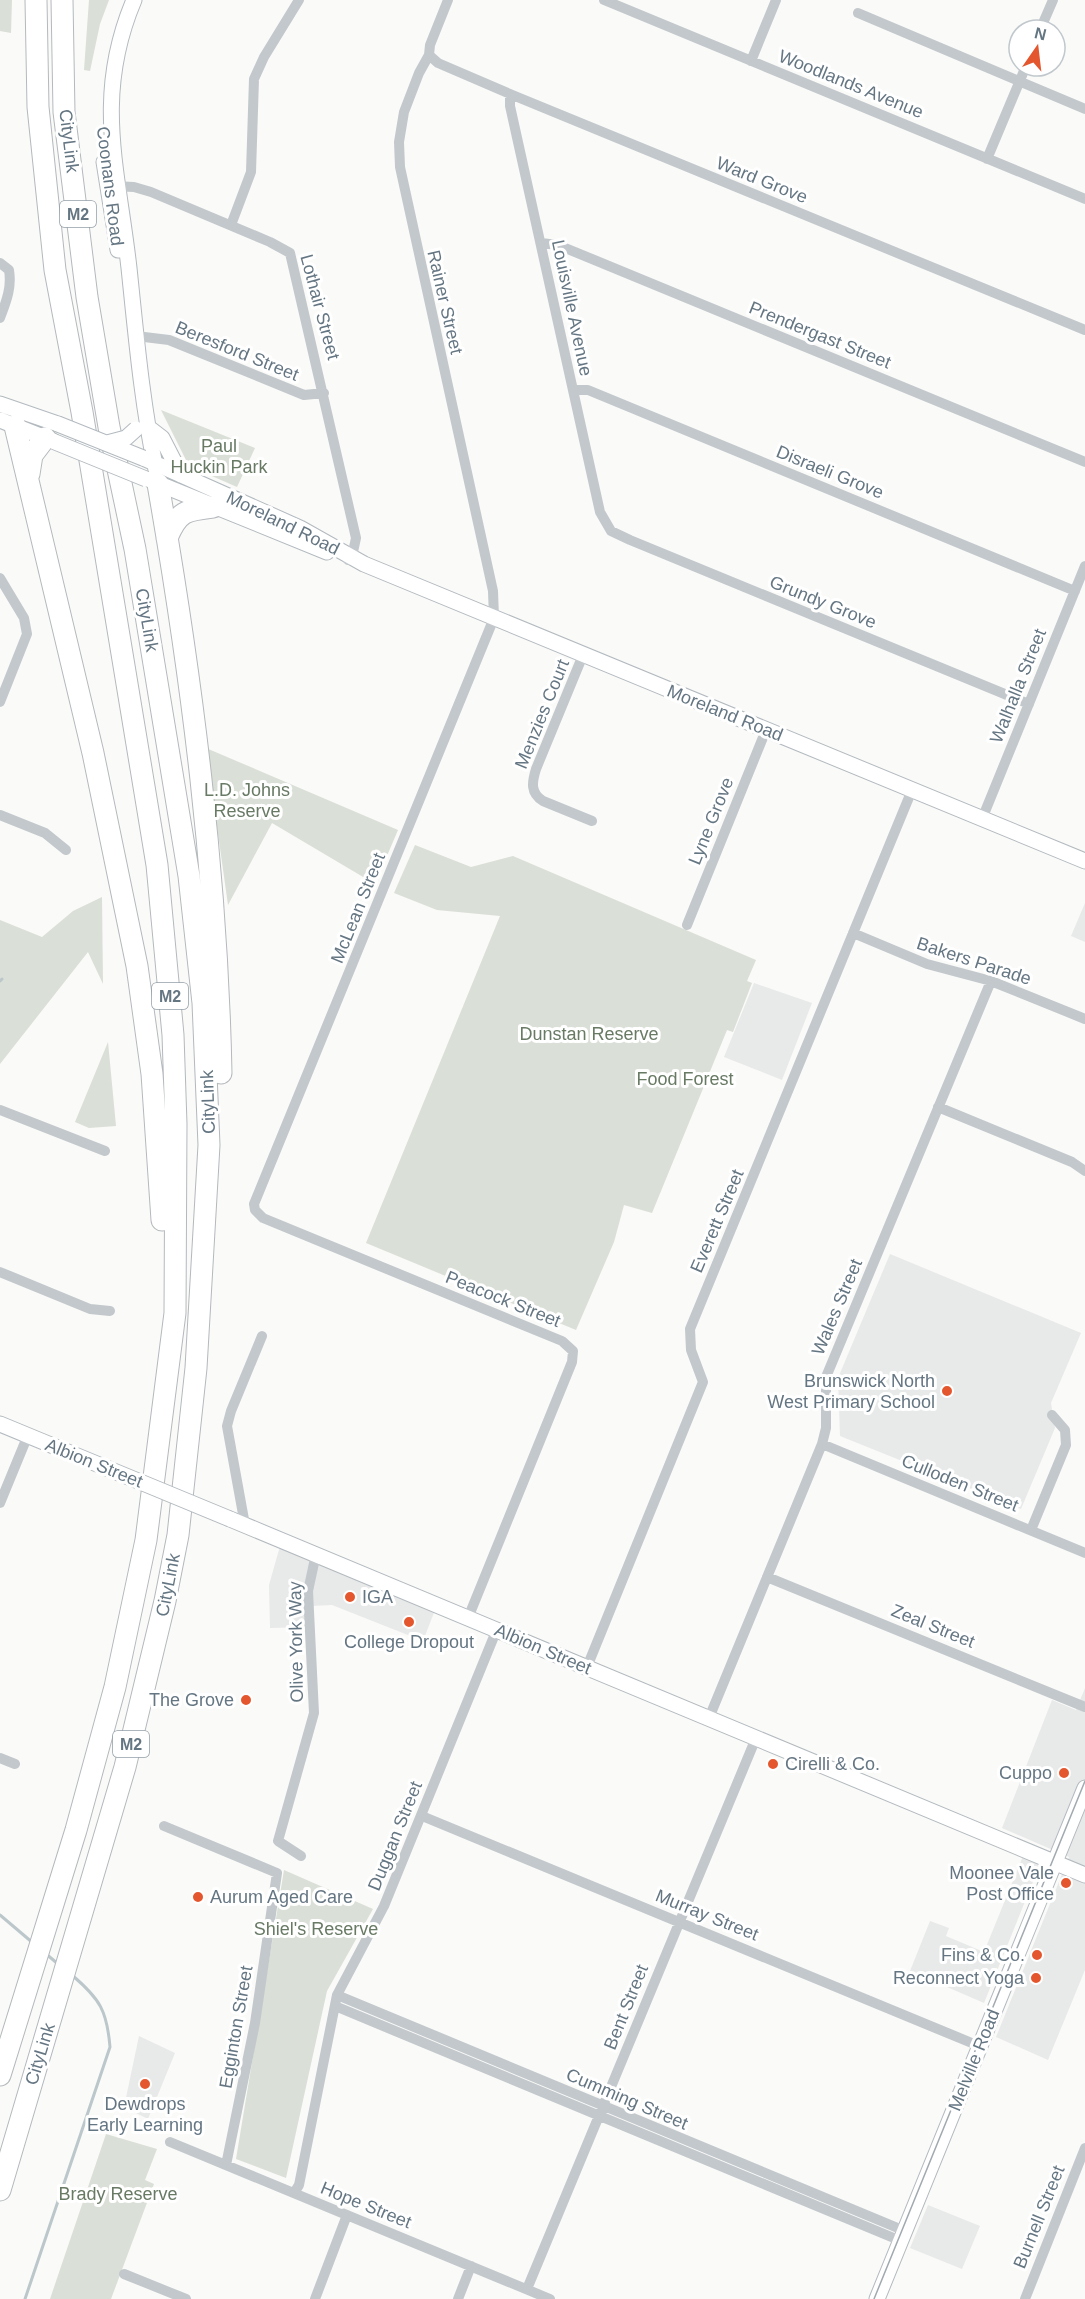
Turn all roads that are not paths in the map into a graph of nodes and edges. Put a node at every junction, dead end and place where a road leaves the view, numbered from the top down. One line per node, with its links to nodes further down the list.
1 (36, 0): 71 (highway, CityLink / M2)
2 (62, 0): 68 (highway, CityLink / M2)
3 (125, 0): 20 (main road, Coonans Road)
4 (134, 0): 20 (main road, Coonans Road)
5 (299, 0): 22 (street)
6 (448, 0): 13 (street, Rainer Street)
7 (604, 0): 10 (street, Woodlands Avenue)
8 (776, 0): 14 (street)
9 (1053, 0): 12 (street)
10 (631, 5): 14 (street, Woodlands Avenue)
11 (858, 13): 16 (street)
12 (1045, 18)
13 (429, 55): 17 (street, Ward Grove); 47 (street, Rainer Street)
14 (752, 61): 19 (street, Woodlands Avenue)
15 (1020, 78): 16 (street)
16 (1019, 81): 18 (street); 19 (street)
17 (510, 94): 23 (street, Louisville Avenue); 26 (street, Ward Grove)
18 (1085, 109)
19 (987, 159): 21 (street, Woodlands Avenue)
20 (113, 186): 22 (street, Lothair Street); 27 (main road, Coonans Road)
21 (1085, 199)
22 (231, 225): 29 (street, Lothair Street)
23 (541, 243): 28 (street, Louisville Avenue); 36 (street, Prendergast Street)
24 (0, 263): 25 (street)
25 (0, 318)
26 (1085, 330)
27 (136, 336): 29 (street, Beresford Street); 32 (main road, Coonans Road)
28 (573, 390): 41 (street, Louisville Avenue); 46 (street, Disraeli Grove)
29 (324, 393): 43 (street, Lothair Street)
30 (0, 404): 33 (main road, Moreland Road)
31 (7, 423): 33 (main road, Moreland Road); 39 (highway)
32 (143, 429): 34 (main road, bridge); 35 (main road); 37 (main road)
33 (54, 434): 34 (main road, Moreland Road, bridge); 38 (main road, Moreland Road, bridge); 39 (highway)
34 (107, 443): 35 (main road, Moreland Road, bridge)
35 (148, 460): 37 (main road, Moreland Road); 38 (main road)
36 (1085, 462)
37 (181, 475): 43 (main road, Moreland Road)
38 (152, 482): 40 (main road, Moreland Road); 42 (highway)
39 (32, 492): 71 (highway)
40 (213, 507): 42 (highway); 43 (main road, Moreland Road)
41 (607, 527): 50 (street, Grundy Grove)
42 (167, 538): 68 (highway)
43 (349, 559): 47 (main road, Moreland Road)
44 (1085, 566): 46 (street, Walhalla Street)
45 (0, 578): 49 (street)
46 (1075, 591): 50 (street, Walhalla Street)
47 (494, 618): 48 (main road, Moreland Road); 66 (street, McLean Street)
48 (583, 655): 51 (main road, Moreland Road); 55 (street, Menzies Court)
49 (0, 702)
50 (1029, 704): 54 (street, Walhalla Street)
51 (766, 730): 52 (main road, Moreland Road); 58 (street, Lyne Grove)
52 (912, 790): 54 (main road, Moreland Road); 59 (street, Everett Street)
53 (0, 815): 56 (street)
54 (982, 819): 57 (main road, Moreland Road)
55 (592, 821)
56 (66, 850)
57 (1085, 861)
58 (687, 925)
59 (854, 933): 60 (street, Bakers Parade); 84 (street, Everett Street)
60 (991, 981): 61 (street, Bakers Parade); 62 (street, Wales Street)
61 (1085, 1019)
62 (938, 1107): 65 (street); 75 (street, Wales Street)
63 (0, 1110): 64 (street)
64 (105, 1151)
65 (1085, 1171)
66 (255, 1210): 82 (street, Peacock Street)
67 (0, 1272): 69 (street)
68 (202, 1294): 104 (highway, CityLink / M2)
69 (110, 1311)
70 (262, 1336): 77 (street)
71 (166, 1392): 99 (highway, CityLink / M2)
72 (1052, 1415): 78 (street)
73 (0, 1424): 74 (main road, Albion Street)
74 (27, 1435): 76 (street); 77 (main road, Albion Street, bridge)
75 (822, 1444): 78 (street, Culloden Street); 81 (street, Wales Street)
76 (0, 1503)
77 (244, 1525): 80 (main road, Albion Street)
78 (1031, 1530): 79 (street, Culloden Street)
79 (1085, 1553)
80 (316, 1554): 82 (main road, Albion Street); 93 (street, Olive York Way)
81 (767, 1577): 85 (street, Zeal Street); 86 (street, Wales Street)
82 (468, 1618): 83 (main road, Albion Street)
83 (497, 1629): 84 (main road, Albion Street); 91 (street, Duggan Street)
84 (587, 1667): 86 (main road, Albion Street)
85 (1085, 1707)
86 (709, 1718): 87 (main road, Albion Street)
87 (756, 1738): 94 (main road, Albion Street); 96 (street, Bent Street)
88 (0, 1758): 89 (street)
89 (15, 1764)
90 (1085, 1788): 94 (main road, Melville Road)
91 (422, 1816): 96 (street, Murray Street); 97 (street, Duggan Street)
92 (164, 1826): 103 (street, Egginton Street)
93 (301, 1856)
94 (1054, 1861): 95 (main road, Albion Street); 98 (main road, Melville Road)
95 (1085, 1875)
96 (679, 1922): 98 (street, Murray Street); 100 (street, Bent Street)
97 (336, 2001): 100 (street, Cumming Street); 105 (street, Duggan Street)
98 (979, 2046): 107 (main road, Melville Road)
99 (0, 2075)
100 (601, 2110): 107 (street, Cumming Street); 110 (street, Bent Street)
101 (170, 2142): 103 (street, Hope Street)
102 (1085, 2148): 116 (street, Burnell Street)
103 (226, 2165): 105 (street, Hope Street)
104 (0, 2190)
105 (294, 2193): 106 (street, Hope Street)
106 (347, 2215): 108 (street, Hope Street); 112 (street)
107 (903, 2236): 115 (main road, Melville Road)
108 (471, 2266): 110 (street, Hope Street); 113 (street)
109 (124, 2274): 111 (street)
110 (527, 2289): 114 (street, Hope Street)
111 (186, 2299)
112 (315, 2299)
113 (458, 2299)
114 (550, 2299)
115 (877, 2299)
116 (1024, 2299)

